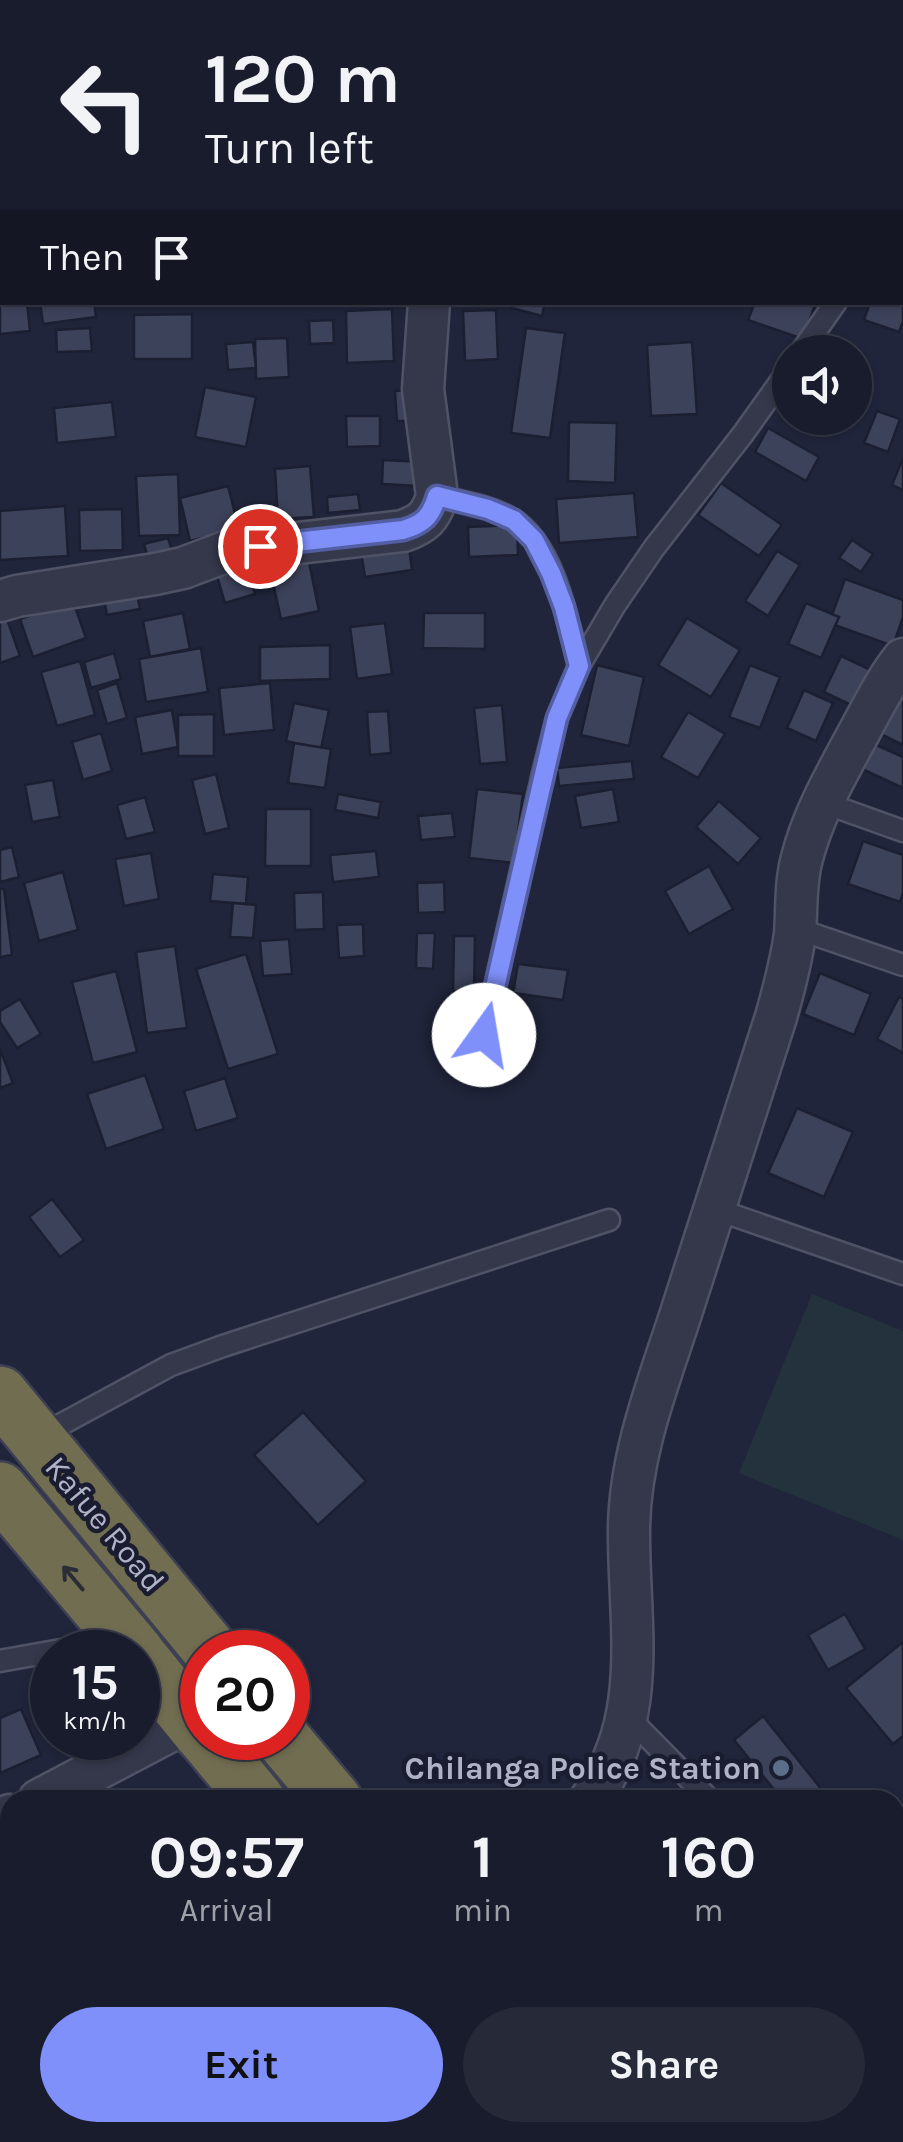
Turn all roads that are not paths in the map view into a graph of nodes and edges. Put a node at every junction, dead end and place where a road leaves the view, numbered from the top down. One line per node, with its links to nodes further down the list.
1 (429, 305): 5 (street)
2 (834, 305): 3 (lane)
3 (812, 335)
4 (772, 393): 8 (lane)
5 (437, 496): 6 (street); 8 (lane)
6 (0, 601)
7 (903, 658): 9 (street)
8 (579, 666): 13 (lane)
9 (822, 802): 10 (lane); 11 (street)
10 (903, 830)
11 (795, 928): 12 (lane); 14 (street)
12 (903, 965)
13 (484, 1035)
14 (715, 1210): 16 (lane); 26 (street)
15 (609, 1220): 18 (lane)
16 (903, 1274)
17 (0, 1394): 18 (highway, Kafue Road)
18 (34, 1438): 21 (highway, Kafue Road)
19 (0, 1490): 20 (highway, Kafue Road, one-way to 19)
20 (116, 1630)
21 (194, 1630)
22 (30, 1659): 23 (lane)
23 (0, 1662)
24 (160, 1682): 25 (highway, Kafue Road)
25 (180, 1706)
26 (628, 1717): 33 (street); 34 (lane)
27 (180, 1739): 30 (street)
28 (224, 1760): 31 (highway, Kafue Road)
29 (300, 1760): 32 (highway)
30 (62, 1790)
31 (249, 1790)
32 (326, 1790)
33 (597, 1790)
34 (700, 1790)

